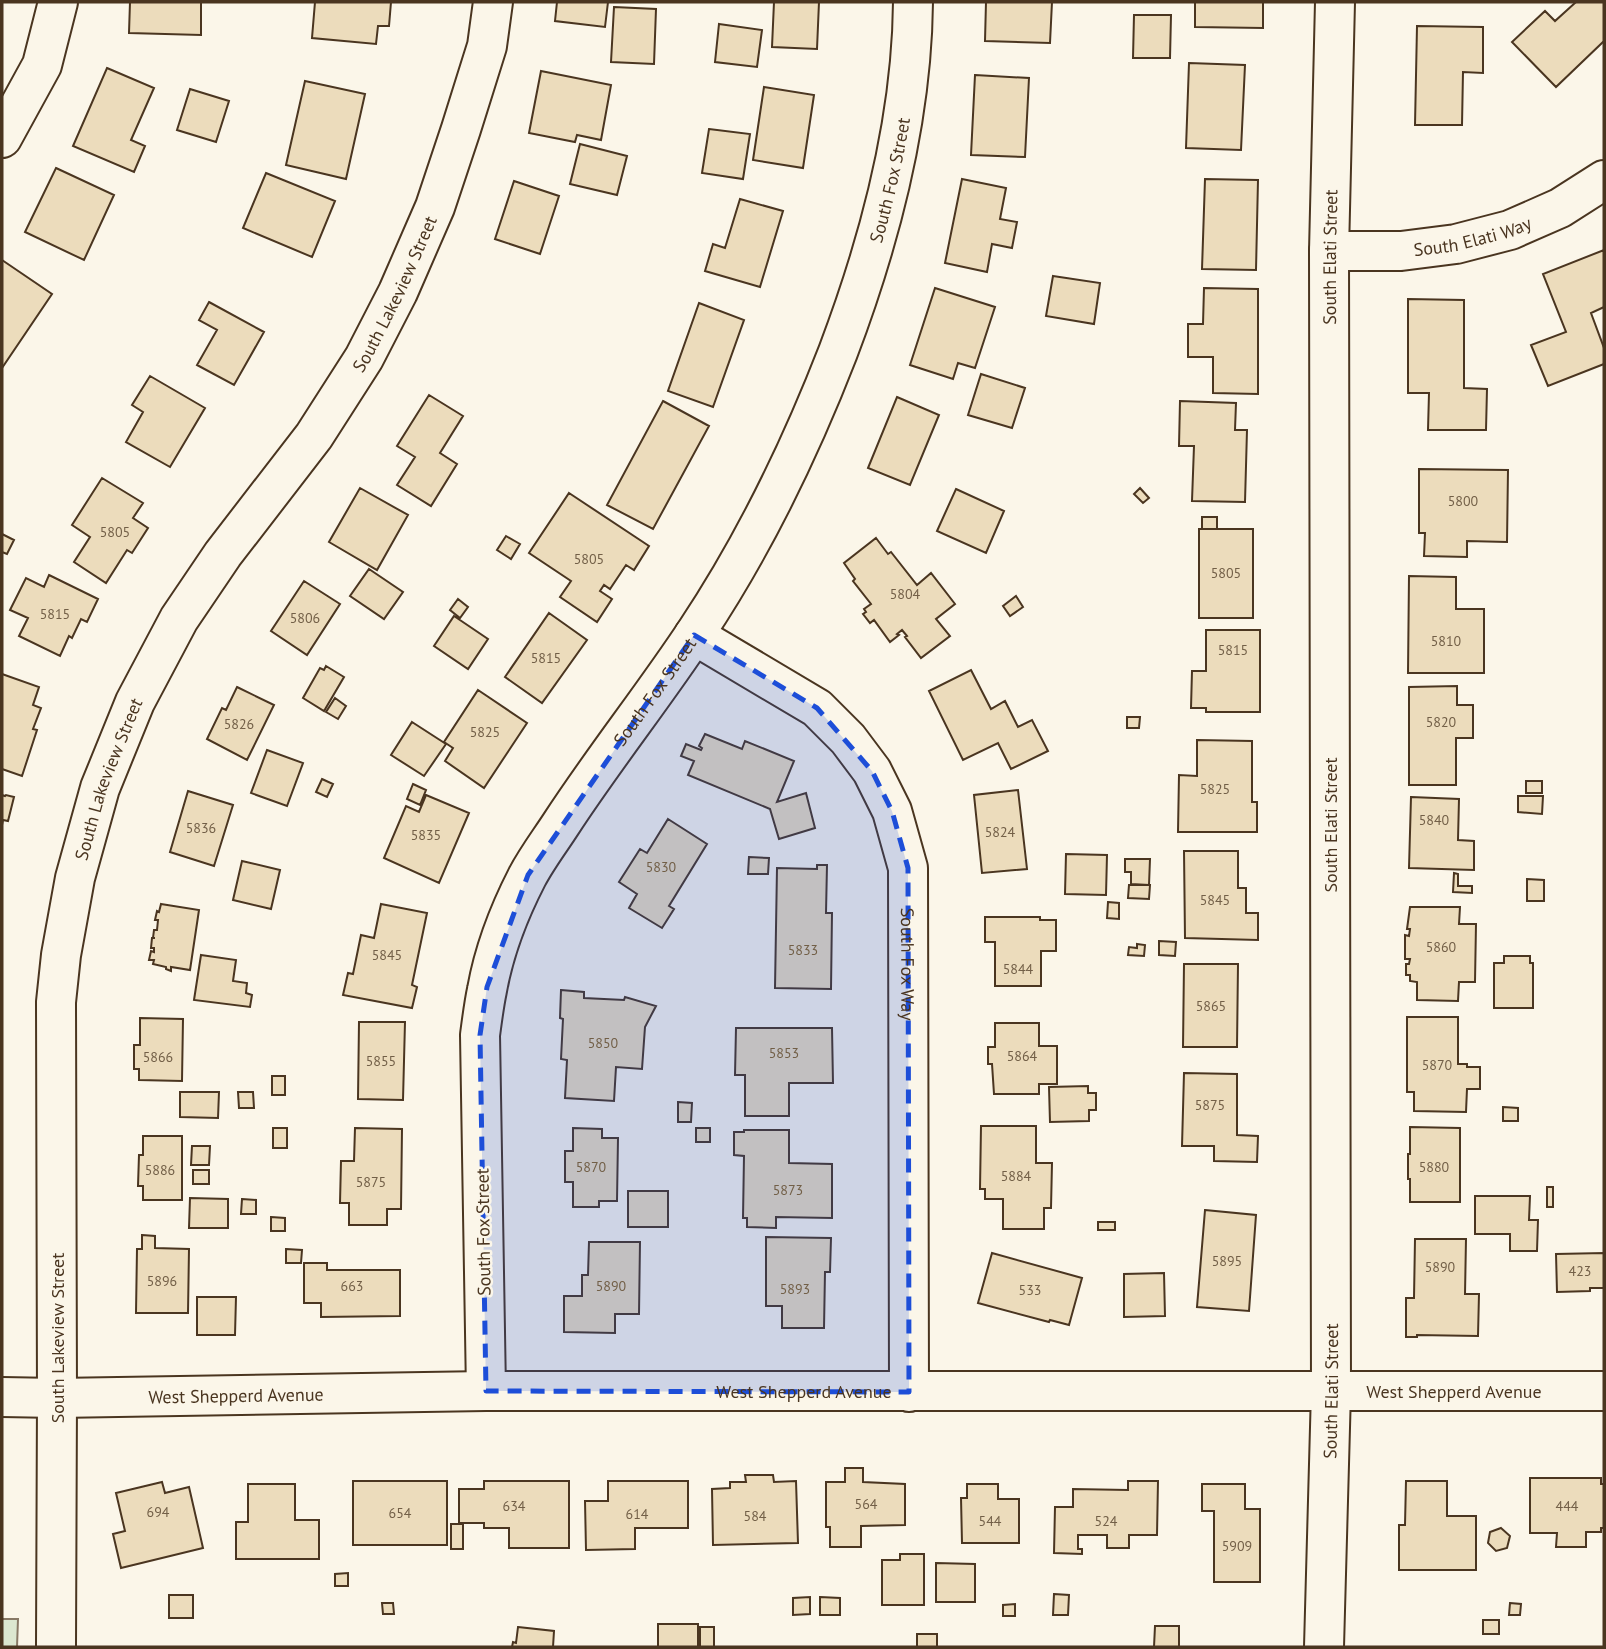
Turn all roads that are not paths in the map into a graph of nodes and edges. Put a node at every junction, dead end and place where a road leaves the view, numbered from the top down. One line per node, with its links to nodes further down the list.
1 (58, 2): 5 (street)
2 (493, 2): 14 (street, South Lakeview Street)
3 (913, 2): 8 (street, South Fox Street)
4 (1335, 2): 7 (street, South Elati Street)
5 (2, 138)
6 (1604, 180): 7 (street, South Elati Way)
7 (1329, 251): 10 (street, South Elati Street)
8 (694, 635): 9 (street, South Fox Street); 12 (street, South Fox Way)
9 (486, 1391): 12 (street, West Shepperd Avenue); 14 (street, West Shepperd Avenue)
10 (1331, 1391): 11 (street, West Shepperd Avenue); 12 (street, West Shepperd Avenue); 16 (street, South Elati Street)
11 (1604, 1391)
12 (909, 1392)
13 (2, 1397): 14 (street, West Shepperd Avenue)
14 (57, 1398): 15 (street, South Lakeview Street)
15 (57, 1647)
16 (1324, 1647)

